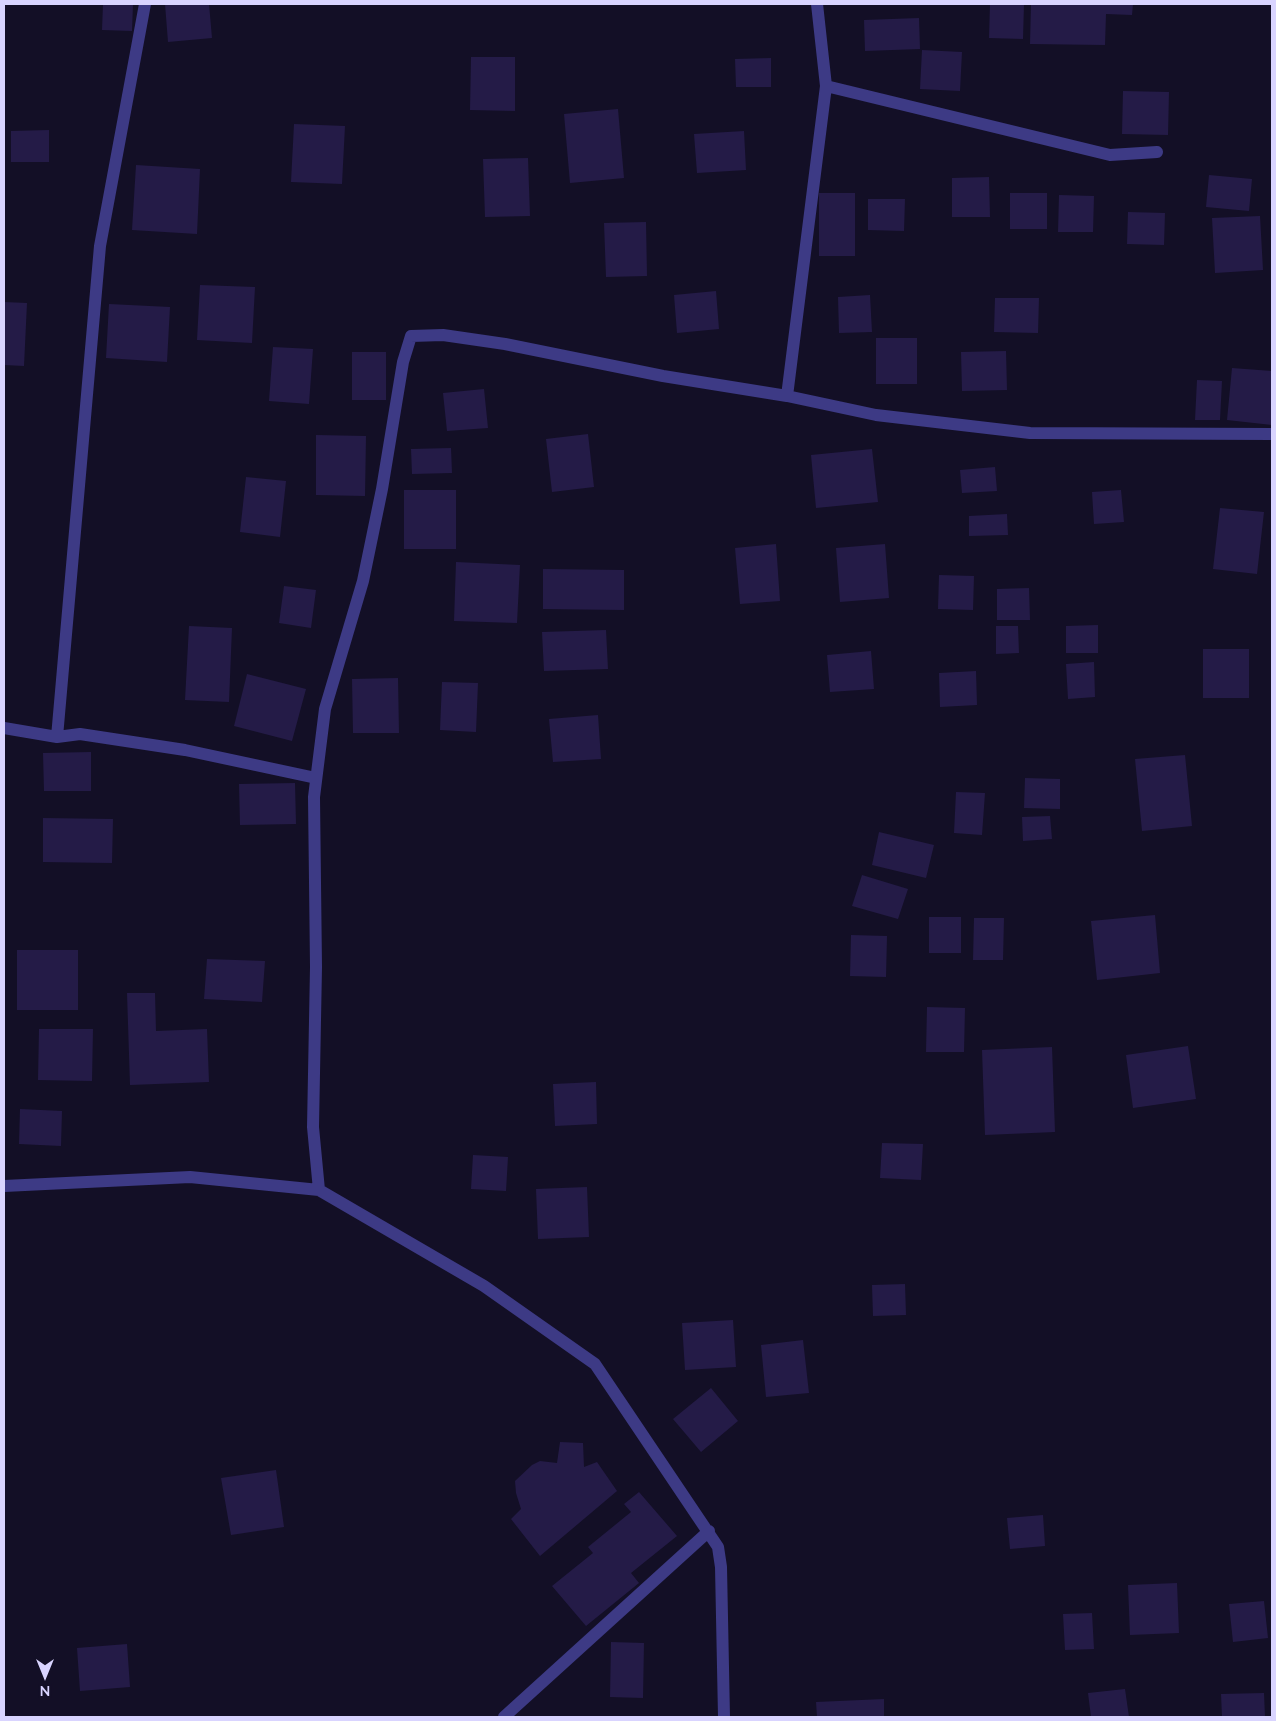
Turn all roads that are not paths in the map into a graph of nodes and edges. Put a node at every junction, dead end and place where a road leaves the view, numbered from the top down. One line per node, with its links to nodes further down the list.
1 (145, 4): 8 (street)
2 (817, 4): 3 (street)
3 (826, 86): 4 (street); 5 (street)
4 (1157, 152)
5 (787, 396): 6 (street); 9 (street)
6 (1272, 434)
7 (4, 728): 8 (street)
8 (57, 737): 9 (street)
9 (316, 778): 11 (street)
10 (4, 1186): 11 (street)
11 (319, 1190): 12 (street)
12 (709, 1531): 13 (street); 14 (street)
13 (504, 1717)
14 (724, 1717)

